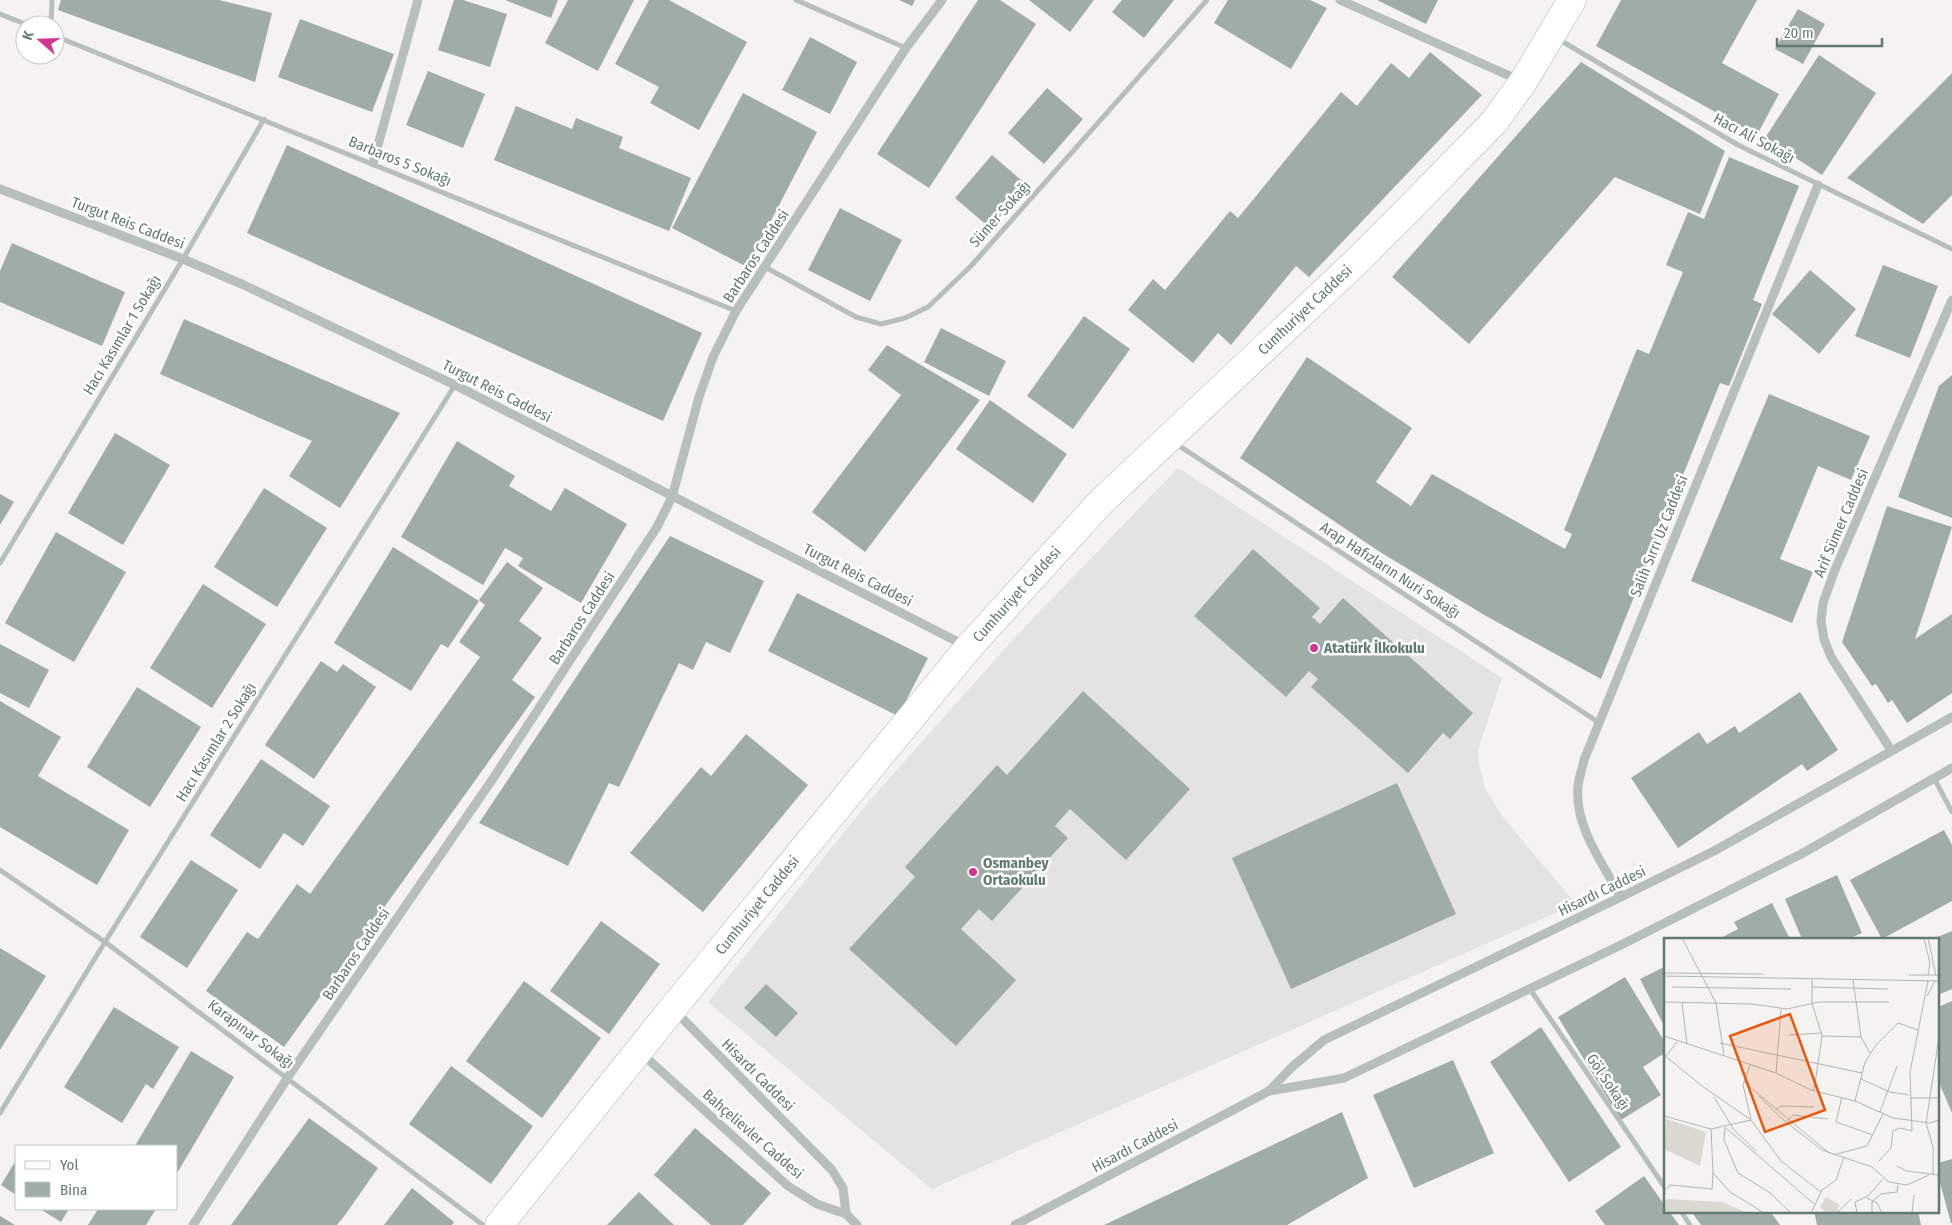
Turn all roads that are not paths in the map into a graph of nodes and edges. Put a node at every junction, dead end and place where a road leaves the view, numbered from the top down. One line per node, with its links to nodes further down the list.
1 (52, 0): 9 (street)
2 (418, 0): 16 (street)
3 (796, 0): 13 (street)
4 (942, 0): 13 (street, Barbaros Caddesi)
5 (1207, 0): 21 (street, Sümer Sokağı)
6 (1340, 0): 14 (street)
7 (1572, 0): 11 (main road, Cumhuriyet Caddesi)
8 (0, 14): 10 (street)
9 (51, 15)
10 (15, 20)
11 (1551, 35): 14 (main road, Cumhuriyet Caddesi); 17 (street, Hacı Ali Sokağı)
12 (65, 40): 15 (street, Barbaros 5 Sokağı)
13 (906, 48): 21 (street, Barbaros Caddesi)
14 (1523, 82): 25 (main road, Cumhuriyet Caddesi)
15 (264, 119): 16 (street, Barbaros 5 Sokağı); 20 (street, Hacı Kasımlar 1 Sokağı)
16 (373, 163): 23 (street, Barbaros 5 Sokağı)
17 (1818, 185): 19 (street, Hacı Ali Sokağı); 30 (street, Salih Sırrı Uz Caddesi)
18 (0, 189): 20 (street, Turgut Reis Caddesi)
19 (1952, 249)
20 (183, 259): 24 (street, Turgut Reis Caddesi); 27 (street, Hacı Kasımlar 1 Sokağı)
21 (765, 267): 23 (street, Barbaros Caddesi)
22 (1952, 300): 31 (street, Arif Sümer Caddesi)
23 (736, 311): 26 (street, Barbaros Caddesi)
24 (455, 385): 26 (street, Turgut Reis Caddesi); 37 (street, Hacı Kasımlar 2 Sokağı)
25 (1169, 439): 28 (main road, Cumhuriyet Caddesi); 30 (street, Arap Hafızların Nuri Sokağı)
26 (672, 497): 28 (street, Turgut Reis Caddesi); 41 (street, Barbaros Caddesi)
27 (0, 563)
28 (969, 647): 39 (main road, Cumhuriyet Caddesi)
29 (1952, 717): 31 (street, Hisardı Caddesi)
30 (1598, 722): 36 (street, Salih Sırrı Uz Caddesi)
31 (1891, 750): 36 (street, Hisardı Caddesi)
32 (1952, 768): 33 (street, Hisardı Caddesi)
33 (1934, 778): 34 (street); 38 (street, Hisardı Caddesi)
34 (1952, 812)
35 (0, 870): 37 (street, Karapınar Sokağı)
36 (1621, 897): 42 (street, Hisardı Caddesi)
37 (105, 942): 41 (street, Karapınar Sokağı); 43 (street, Hacı Kasımlar 2 Sokağı)
38 (1530, 990): 42 (street, Hisardı Caddesi); 44 (street, Göl Sokağı)
39 (672, 1008): 40 (main road, Cumhuriyet Caddesi); 46 (street, Hisardı Caddesi)
40 (639, 1050): 46 (street, Bahçelievler Caddesi); 49 (main road, Cumhuriyet Caddesi)
41 (288, 1077): 47 (street, Barbaros Caddesi); 48 (street, Karapınar Sokağı)
42 (1269, 1091): 51 (street, Hisardı Caddesi)
43 (0, 1113)
44 (1664, 1187)
45 (1682, 1212): 52 (street)
46 (846, 1214): 50 (street, Bahçelievler Caddesi)
47 (193, 1225)
48 (483, 1225)
49 (499, 1225)
50 (857, 1225)
51 (1015, 1225)
52 (1690, 1225)

